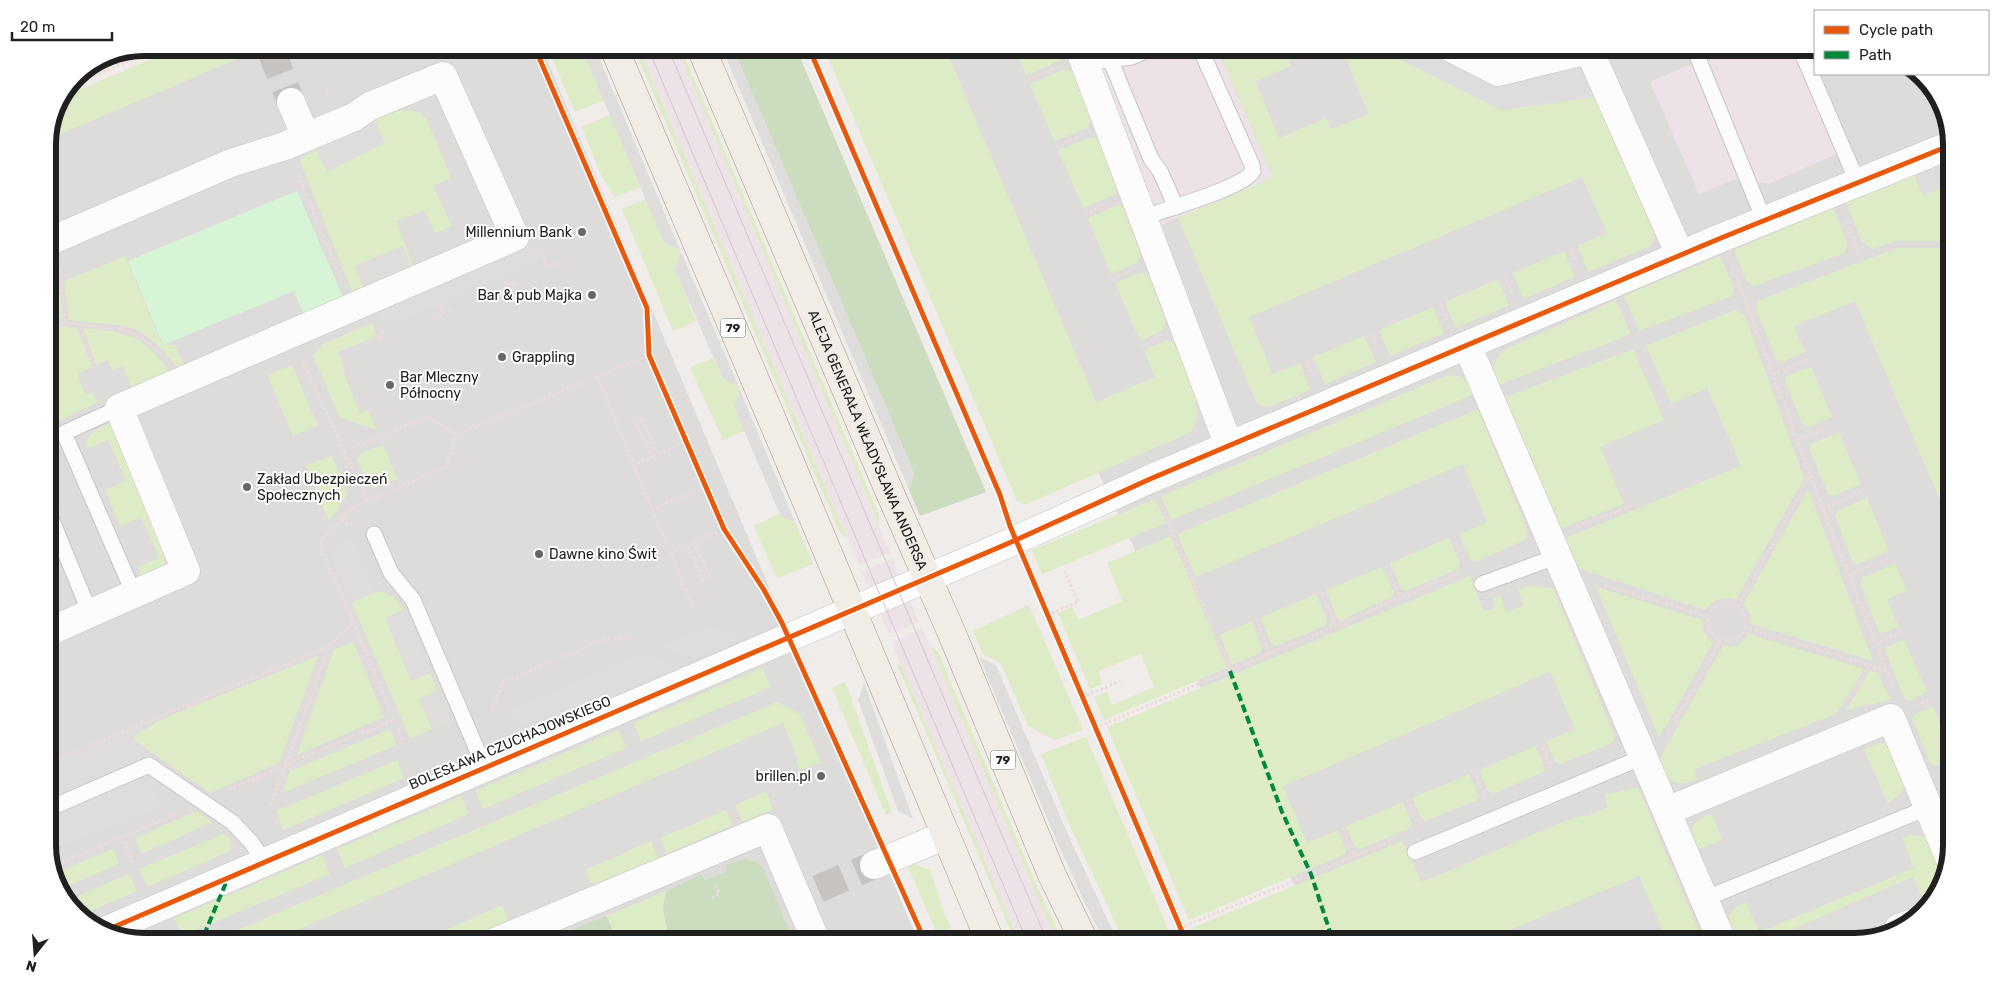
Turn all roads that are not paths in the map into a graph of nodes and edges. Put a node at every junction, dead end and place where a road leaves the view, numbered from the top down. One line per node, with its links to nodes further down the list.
1 (617, 56): 29 (main road, 79)
2 (705, 56): 26 (main road, ALEJA GENERAŁA WŁADYSŁAWA ANDERSA / 79)
3 (1134, 56): 10 (lane)
4 (1204, 56): 15 (lane)
5 (1466, 56): 6 (street)
6 (1564, 56)
7 (1592, 56): 19 (street)
8 (1697, 56): 17 (lane)
9 (1803, 56): 14 (lane)
10 (1085, 59): 15 (lane); 16 (street)
11 (292, 102): 12 (street)
12 (306, 137): 18 (street); 21 (street)
13 (1943, 148): 14 (street, BOLESŁAWA CZUCHAJOWSKIEGO)
14 (1857, 181): 17 (street, BOLESŁAWA CZUCHAJOWSKIEGO)
15 (1176, 207): 16 (lane)
16 (1144, 218): 22 (street)
17 (1764, 220): 19 (street, BOLESŁAWA CZUCHAJOWSKIEGO)
18 (56, 251)
19 (1680, 255): 20 (street, BOLESŁAWA CZUCHAJOWSKIEGO)
20 (1467, 345): 22 (street, BOLESŁAWA CZUCHAJOWSKIEGO); 25 (street)
21 (119, 408): 28 (street); 28 (lane)
22 (1229, 446): 26 (street, BOLESŁAWA CZUCHAJOWSKIEGO)
23 (56, 530): 30 (lane)
24 (374, 534): 33 (lane)
25 (1558, 556): 27 (lane); 32 (street)
26 (927, 577): 29 (street, BOLESŁAWA CZUCHAJOWSKIEGO); 47 (main road, ALEJA GENERAŁA WŁADYSŁAWA ANDERSA / 79)
27 (1482, 584)
28 (134, 594): 30 (street)
29 (852, 610): 33 (street, BOLESŁAWA CZUCHAJOWSKIEGO); 37 (main road, 79)
30 (90, 613): 31 (street)
31 (56, 628)
32 (1653, 750): 36 (street); 39 (lane)
33 (484, 766): 40 (street, BOLESŁAWA CZUCHAJOWSKIEGO)
34 (56, 806): 40 (lane)
35 (1927, 808): 36 (street); 38 (street); 42 (lane)
36 (1666, 811): 42 (street)
37 (946, 836): 41 (street); 46 (main road, 79)
38 (1943, 844)
39 (1415, 852)
40 (264, 861): 43 (street, BOLESŁAWA CZUCHAJOWSKIEGO)
41 (874, 866)
42 (1704, 899): 48 (street)
43 (131, 930)
44 (518, 933): 45 (street)
45 (815, 933)
46 (986, 933)
47 (1080, 933)
48 (1718, 933)

